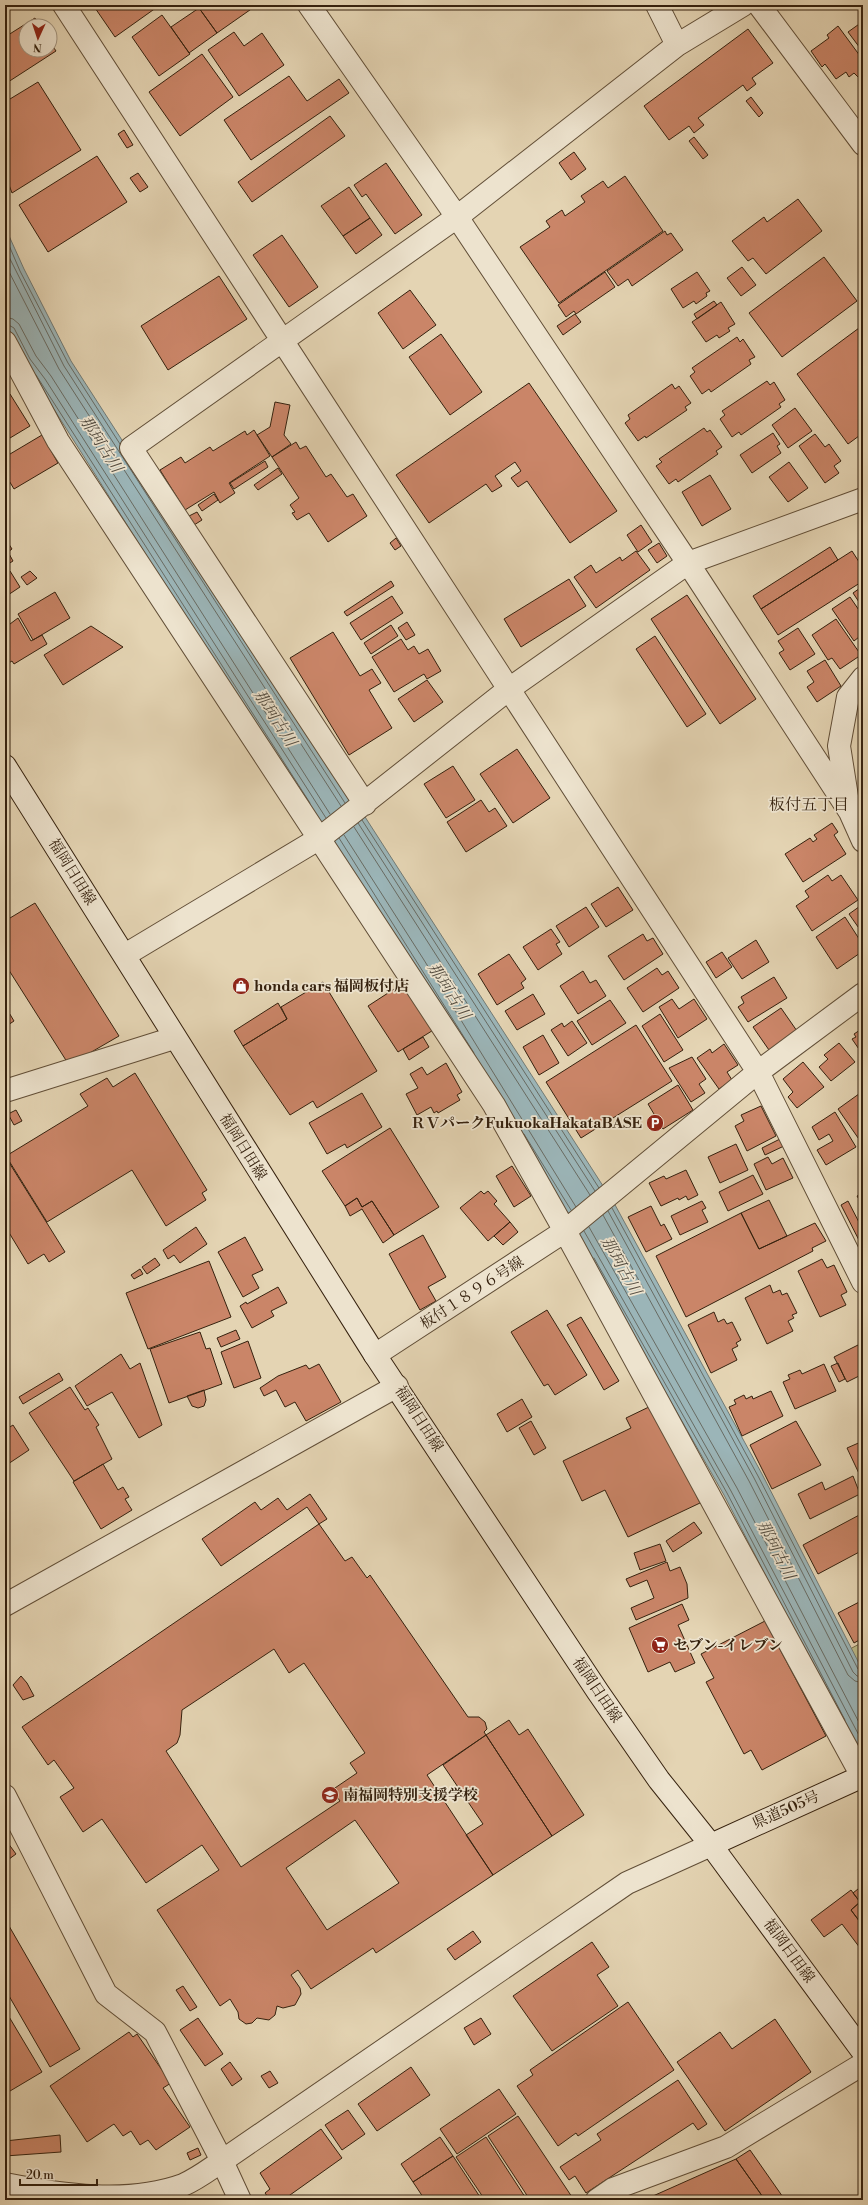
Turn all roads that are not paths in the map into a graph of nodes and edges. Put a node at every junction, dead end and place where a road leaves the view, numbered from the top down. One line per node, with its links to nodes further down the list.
1 (64, 5): 9 (street)
2 (309, 5): 8 (street)
3 (657, 5): 6 (street)
4 (744, 5): 6 (street)
5 (759, 5): 7 (street)
6 (677, 45): 8 (street)
7 (863, 144)
8 (457, 217): 9 (street); 12 (street)
9 (282, 340): 14 (street); 16 (street)
10 (5, 342): 18 (street)
11 (863, 500): 12 (street)
12 (688, 563): 14 (street); 17 (street)
13 (863, 678): 17 (street)
14 (509, 689): 16 (street); 23 (street)
15 (5, 766): 20 (street, 福岡日田線)
16 (364, 804): 18 (street)
17 (850, 812): 19 (street)
18 (320, 838): 20 (street); 25 (street)
19 (863, 841)
20 (124, 955): 22 (street, 福岡日田線)
21 (863, 994): 23 (street)
22 (174, 1038): 24 (street); 27 (street, 福岡日田線)
23 (758, 1072): 25 (street, 板付１８９６号線); 26 (street)
24 (5, 1091)
25 (566, 1230): 27 (street, 板付１８９６号線); 30 (street)
26 (863, 1282)
27 (375, 1355): 28 (street, 福岡日田線)
28 (397, 1386): 29 (street); 32 (street, 福岡日田線)
29 (5, 1605)
30 (863, 1776): 32 (street, 県道505号)
31 (5, 1796): 35 (street)
32 (711, 1845): 33 (street, 福岡日田線); 35 (street, 県道505号)
33 (863, 2052)
34 (863, 2064): 38 (street)
35 (222, 2161): 36 (street, 県道505号); 37 (street)
36 (5, 2184)
37 (240, 2200)
38 (596, 2200)

